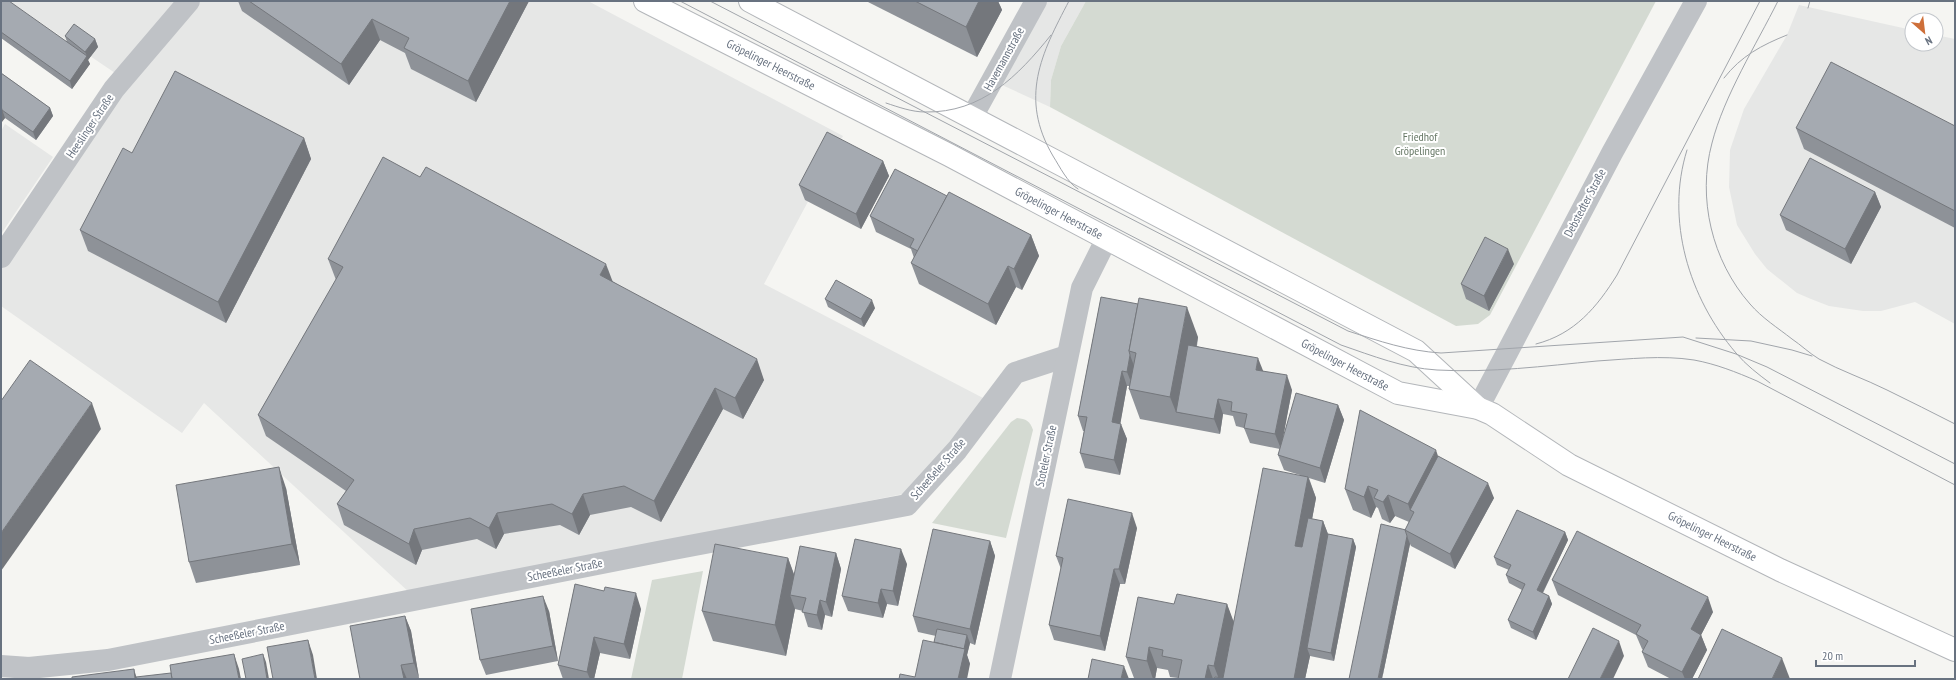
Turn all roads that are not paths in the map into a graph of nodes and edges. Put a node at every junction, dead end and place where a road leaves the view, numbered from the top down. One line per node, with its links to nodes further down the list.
1 (188, 1): 8 (street, Heeslinger Straße)
2 (645, 1): 7 (main road, Gröpelinger Heerstraße)
3 (750, 1): 6 (main road, Gröpelinger Heerstraße)
4 (1036, 1): 6 (street, Havemannstraße)
5 (1696, 1): 10 (street, Debstedter Straße)
6 (972, 117): 10 (main road, Gröpelinger Heerstraße)
7 (1107, 238): 9 (street, Stoteler Straße); 10 (main road, Gröpelinger Heerstraße)
8 (1, 257)
9 (1067, 356): 12 (street, Scheeßeler Straße); 13 (street, Stoteler Straße)
10 (1478, 408): 11 (main road, Gröpelinger Heerstraße)
11 (1955, 650)
12 (1, 666)
13 (1000, 679)

